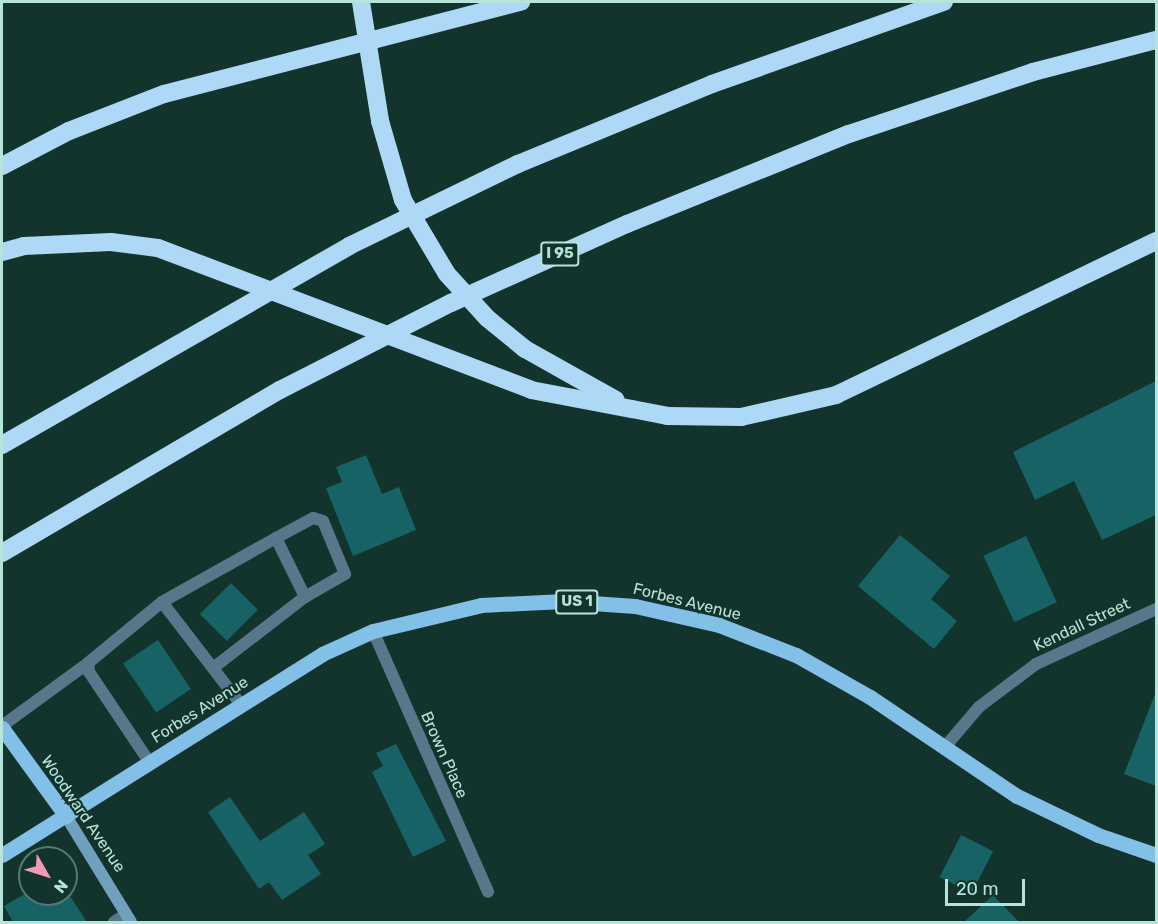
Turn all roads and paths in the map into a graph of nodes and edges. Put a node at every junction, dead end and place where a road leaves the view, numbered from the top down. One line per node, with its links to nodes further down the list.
1 (361, 2): 5 (highway)
2 (521, 2): 5 (highway)
3 (944, 2): 10 (highway)
4 (1156, 40): 12 (highway, I 95)
5 (366, 42): 6 (highway); 9 (highway, bridge)
6 (2, 166)
7 (1156, 241): 9 (highway)
8 (2, 252): 9 (highway, bridge)
9 (632, 409)
10 (2, 445)
11 (276, 538): 13 (street); 13 (street); 14 (street)
12 (2, 553)
13 (305, 597): 18 (street)
14 (162, 602): 17 (street); 18 (street)
15 (1156, 609): 21 (street, Kendall Street)
16 (373, 631): 19 (main road, Forbes Avenue / US 1); 21 (main road, Forbes Avenue / US 1); 26 (street, Brown Place)
17 (88, 663): 20 (street); 22 (street)
18 (213, 668): 19 (street)
19 (242, 706): 22 (main road, Forbes Avenue / US 1)
20 (2, 727): 23 (main road, Woodward Avenue)
21 (944, 748): 25 (main road, Forbes Avenue / US 1)
22 (150, 763): 23 (main road, Forbes Avenue / US 1)
23 (66, 816): 24 (main road, Forbes Avenue / US 1); 27 (main road, Woodward Avenue)
24 (2, 855)
25 (1156, 855)
26 (488, 892)
27 (129, 918): 28 (street)
28 (114, 922)

